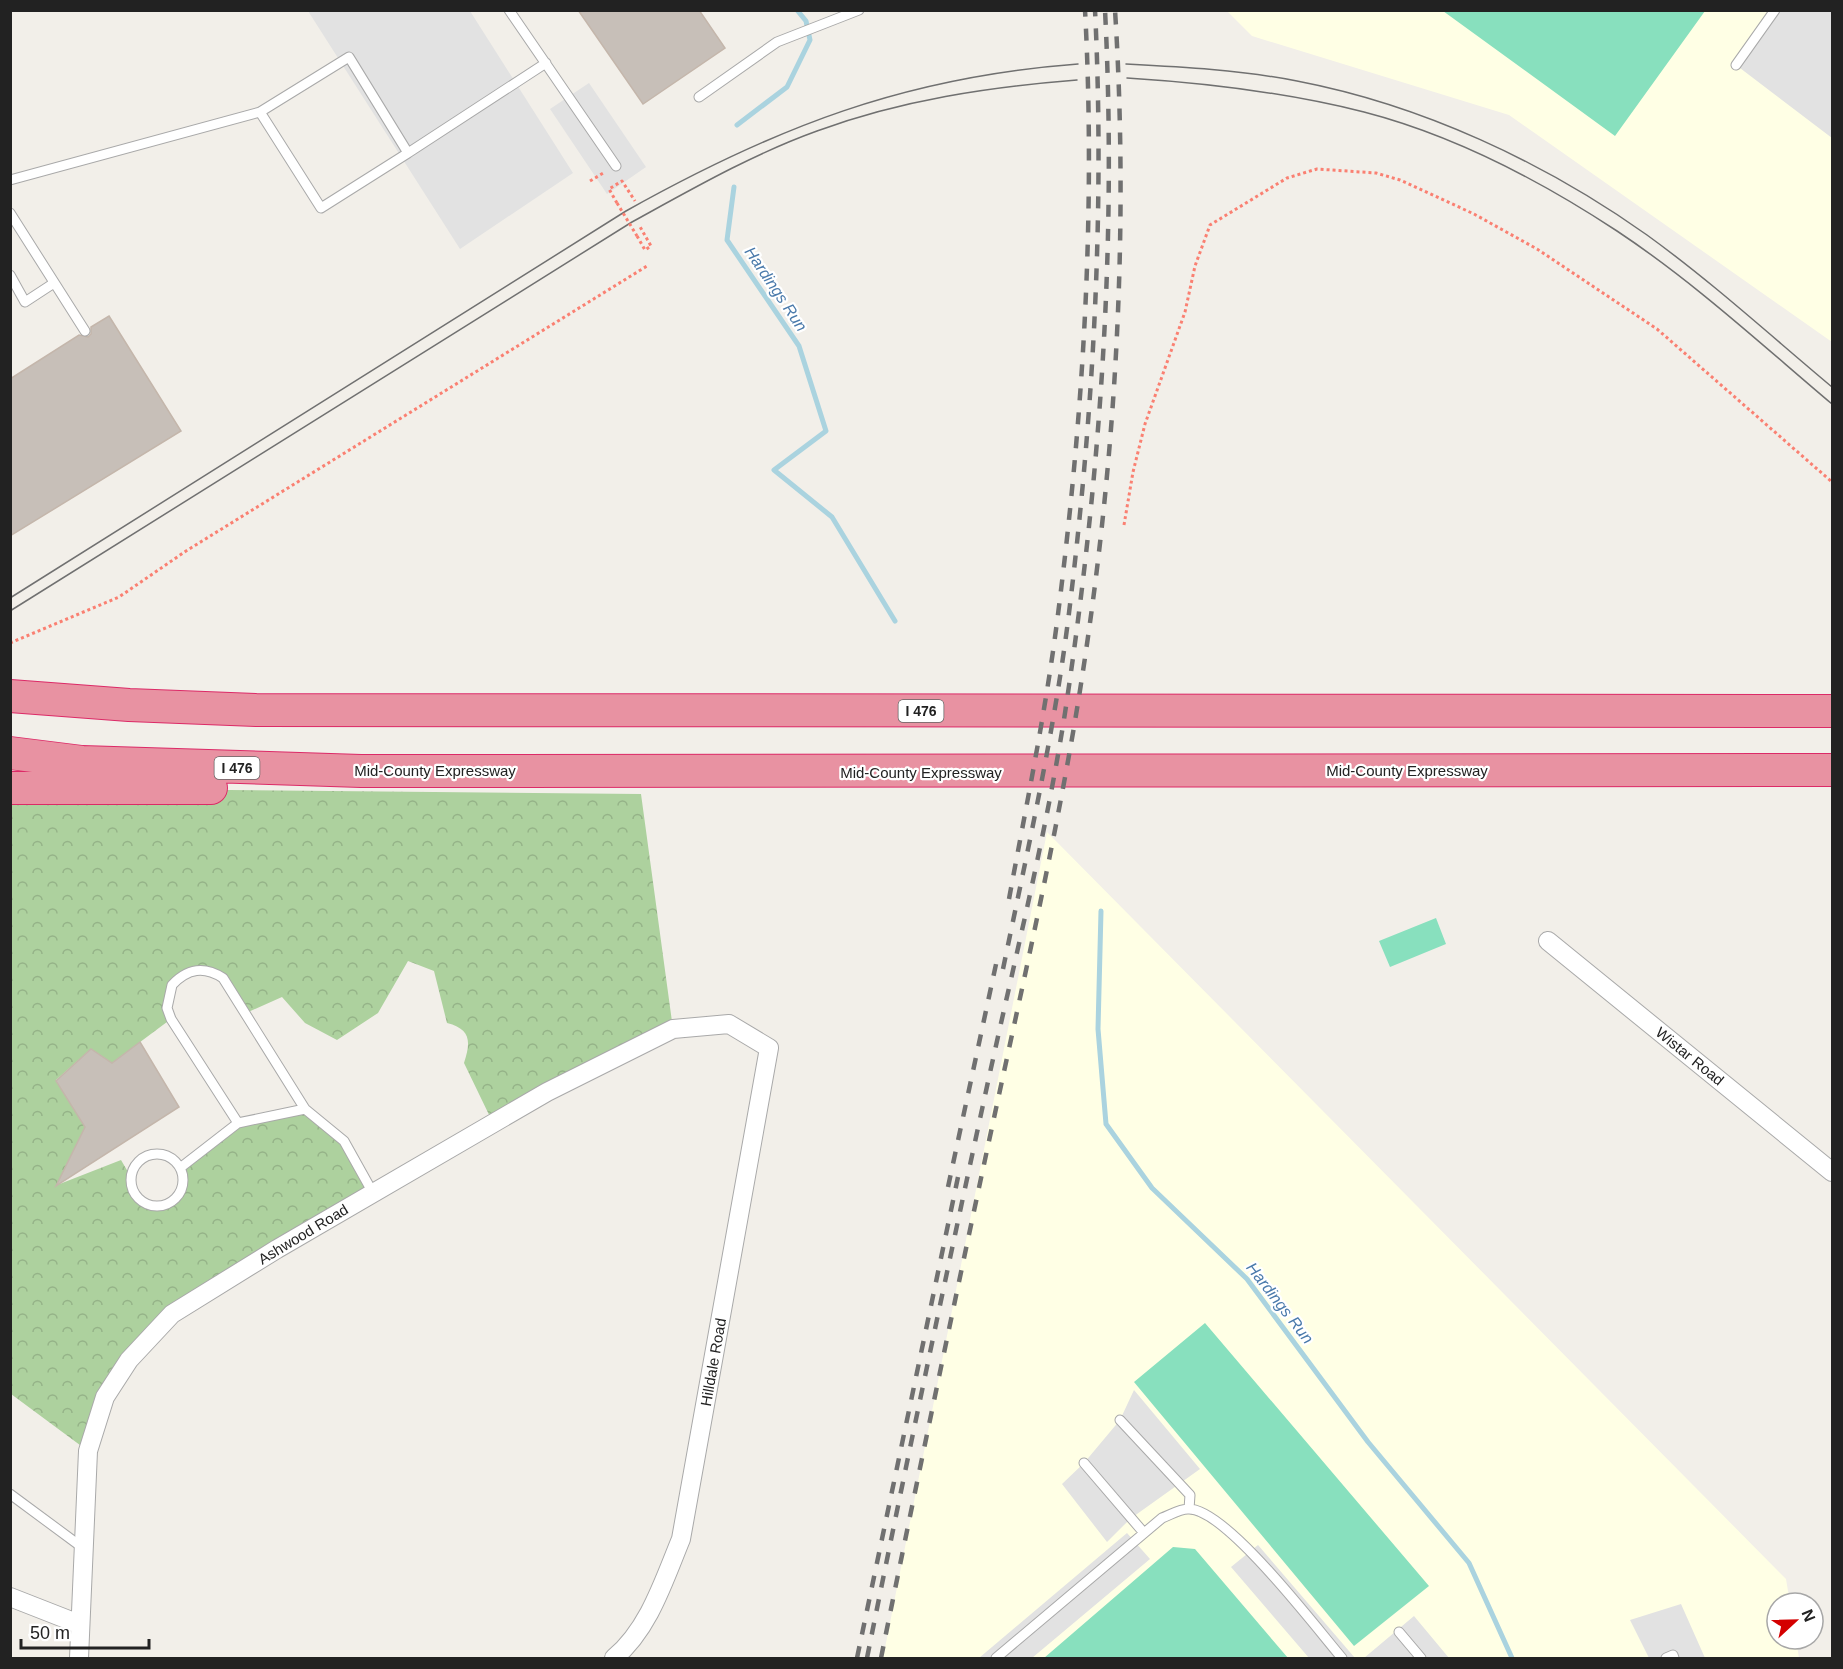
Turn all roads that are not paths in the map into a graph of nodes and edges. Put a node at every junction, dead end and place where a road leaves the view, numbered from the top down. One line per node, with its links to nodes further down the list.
1 (509, 10): 4 (lane)
2 (859, 10): 6 (lane)
3 (1775, 10): 5 (lane)
4 (546, 63): 8 (lane); 9 (lane)
5 (1736, 65)
6 (699, 97)
7 (260, 112): 8 (lane); 8 (lane); 10 (lane)
8 (408, 153)
9 (616, 166)
10 (10, 180)
11 (12, 221): 13 (lane)
12 (10, 275): 13 (lane)
13 (54, 283): 14 (lane)
14 (85, 331)
15 (10, 696): 16 (highway, I 476)
16 (1833, 711)
17 (10, 753): 18 (highway, Mid-County Expressway / I 476)
18 (463, 770): 19 (highway, Mid-County Expressway / I 476); 20 (highway)
19 (1833, 770)
20 (10, 788)
21 (1548, 941): 26 (street, Wistar Road)
22 (769, 1048): 27 (street, Ashwood Road); 38 (street, Hilldale Road)
23 (305, 1109): 24 (lane); 24 (lane); 27 (lane)
24 (237, 1123): 25 (lane)
25 (180, 1168): 25 (lane)
26 (1833, 1172)
27 (373, 1193): 33 (street, Ashwood Road)
28 (1120, 1420): 31 (lane)
29 (1084, 1463): 32 (lane)
30 (10, 1494): 33 (lane)
31 (1189, 1509): 32 (lane); 40 (lane)
32 (1144, 1533): 39 (lane)
33 (83, 1548): 35 (street, Ashwood Road)
34 (10, 1597): 35 (street)
35 (79, 1624): 37 (street, Ashwood Road)
36 (1399, 1632): 41 (lane)
37 (79, 1659)
38 (614, 1659)
39 (996, 1659)
40 (1342, 1659)
41 (1421, 1659)
42 (1666, 1659): 43 (lane)
43 (1674, 1659)

